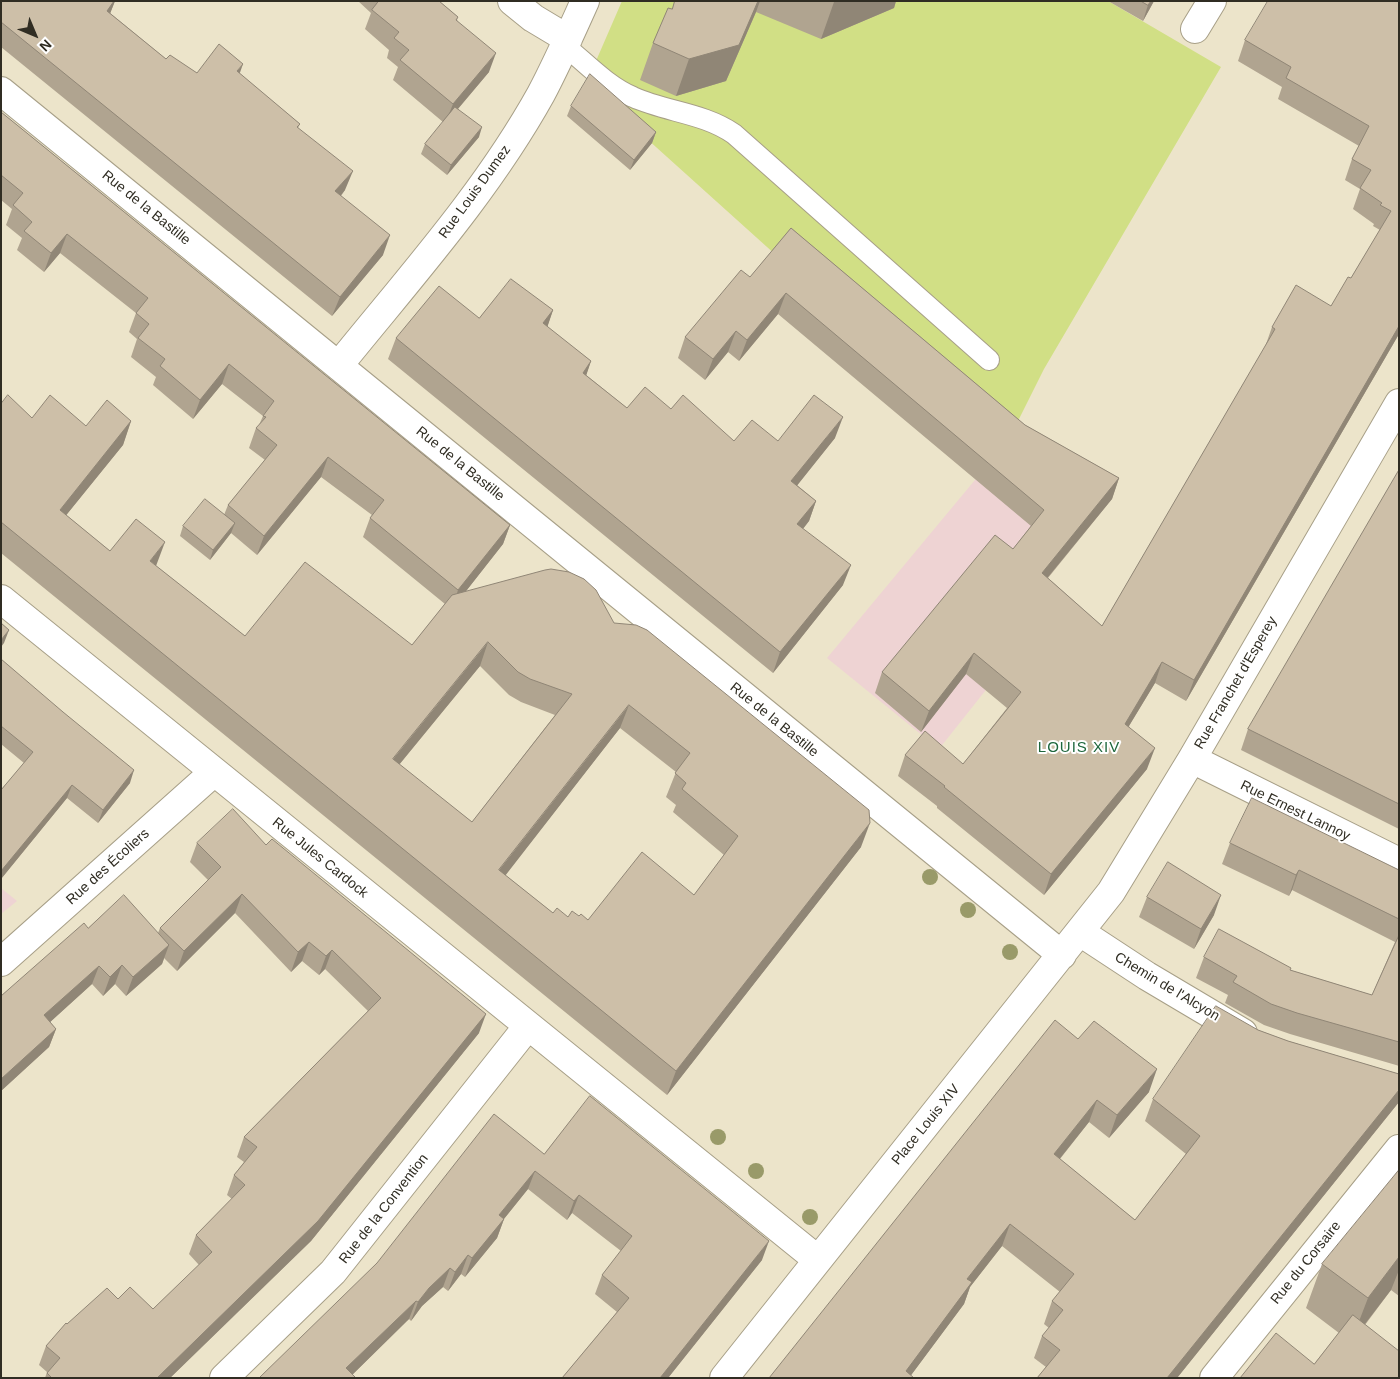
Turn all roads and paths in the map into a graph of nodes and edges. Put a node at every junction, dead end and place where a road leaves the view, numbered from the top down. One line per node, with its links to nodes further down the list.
1 (512, 1): 5 (street)
2 (585, 1): 5 (street, Rue Louis Dumez)
3 (1212, 1): 4 (street)
4 (1195, 29)
5 (566, 42): 7 (lane); 8 (street, Rue Louis Dumez)
6 (1, 91): 8 (street, Rue de la Bastille)
7 (989, 360)
8 (339, 365): 15 (street, Rue de la Bastille)
9 (1399, 403): 11 (street, Rue Franchet d'Esperey)
10 (1, 599): 12 (street, Rue Jules Cardock)
11 (1192, 759): 13 (street, Rue Ernest Lannoy); 14 (street, Rue Franchet d'Esperey)
12 (214, 772): 16 (street, Rue des Écoliers); 17 (street, Rue Jules Cardock)
13 (1399, 862)
14 (1080, 932): 15 (street, Rue Franchet d'Esperey); 18 (street, Chemin de l'Alcyon)
15 (1062, 954): 20 (street, Place Louis XIV)
16 (1, 962)
17 (528, 1026): 20 (street, Rue Jules Cardock); 21 (street, Rue de la Convention)
18 (1263, 1042)
19 (1399, 1149): 23 (street, Rue du Corsaire)
20 (818, 1260): 22 (street, Place Louis XIV)
21 (224, 1378)
22 (724, 1378)
23 (1214, 1378)

